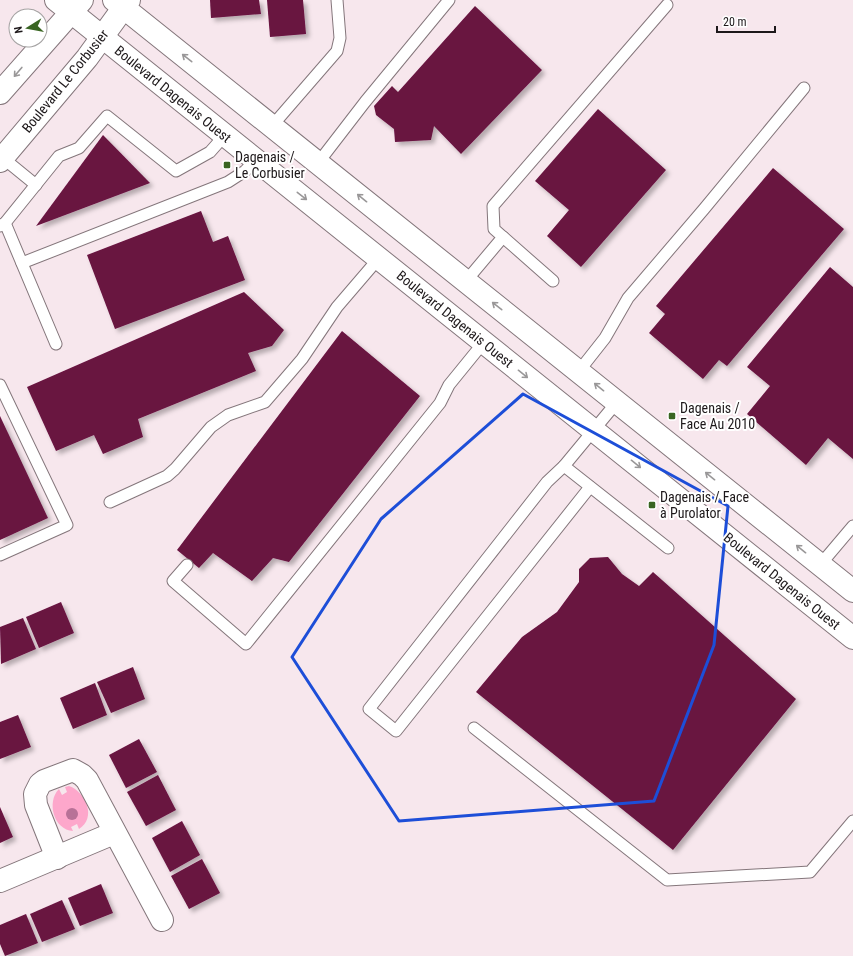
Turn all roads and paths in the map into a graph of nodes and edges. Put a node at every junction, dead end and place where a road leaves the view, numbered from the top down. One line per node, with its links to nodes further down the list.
1 (337, 0): 9 (lane)
2 (449, 0): 13 (lane)
3 (122, 2): 6 (main road, Boulevard Le Corbusier); 9 (main road, one-way to 3)
4 (69, 4): 6 (main road, Boulevard Dagenais Ouest); 8 (main road, one-way to 8)
5 (667, 5): 16 (lane)
6 (101, 37): 10 (main road, Boulevard Dagenais Ouest); 11 (main road, Boulevard Le Corbusier)
7 (804, 88): 23 (lane)
8 (0, 93)
9 (272, 126): 13 (main road)
10 (225, 135): 12 (main road, Boulevard Dagenais Ouest); 14 (lane)
11 (1, 160): 14 (lane)
12 (256, 160): 17 (main road, Boulevard Dagenais Ouest, one-way to 17); 18 (lane)
13 (318, 163): 19 (main road, one-way to 13)
14 (36, 185): 15 (lane)
15 (2, 224): 18 (lane)
16 (503, 237): 19 (lane); 20 (lane)
17 (379, 258): 21 (main road, Boulevard Dagenais Ouest); 29 (lane)
18 (22, 263): 22 (lane)
19 (466, 281): 23 (main road, one-way to 19)
20 (553, 281)
21 (484, 342): 26 (main road, Boulevard Dagenais Ouest, one-way to 26); 33 (lane)
22 (56, 344)
23 (579, 371): 25 (main road, one-way to 23)
24 (0, 385): 32 (lane)
25 (617, 402): 26 (lane); 34 (main road, one-way to 25)
26 (593, 430): 27 (lane); 36 (main road, Boulevard Dagenais Ouest, one-way to 36)
27 (564, 466): 28 (lane); 28 (lane)
28 (590, 487): 31 (lane)
29 (110, 502)
30 (853, 526): 34 (lane)
31 (668, 548)
32 (0, 555)
33 (187, 565)
34 (820, 565): 35 (main road)
35 (853, 591)
36 (853, 638)
37 (474, 728): 38 (lane)
38 (853, 821)
39 (114, 833): 40 (main road); 40 (main road); 42 (main road)
40 (57, 858): 41 (main road)
41 (0, 881)
42 (162, 920)

